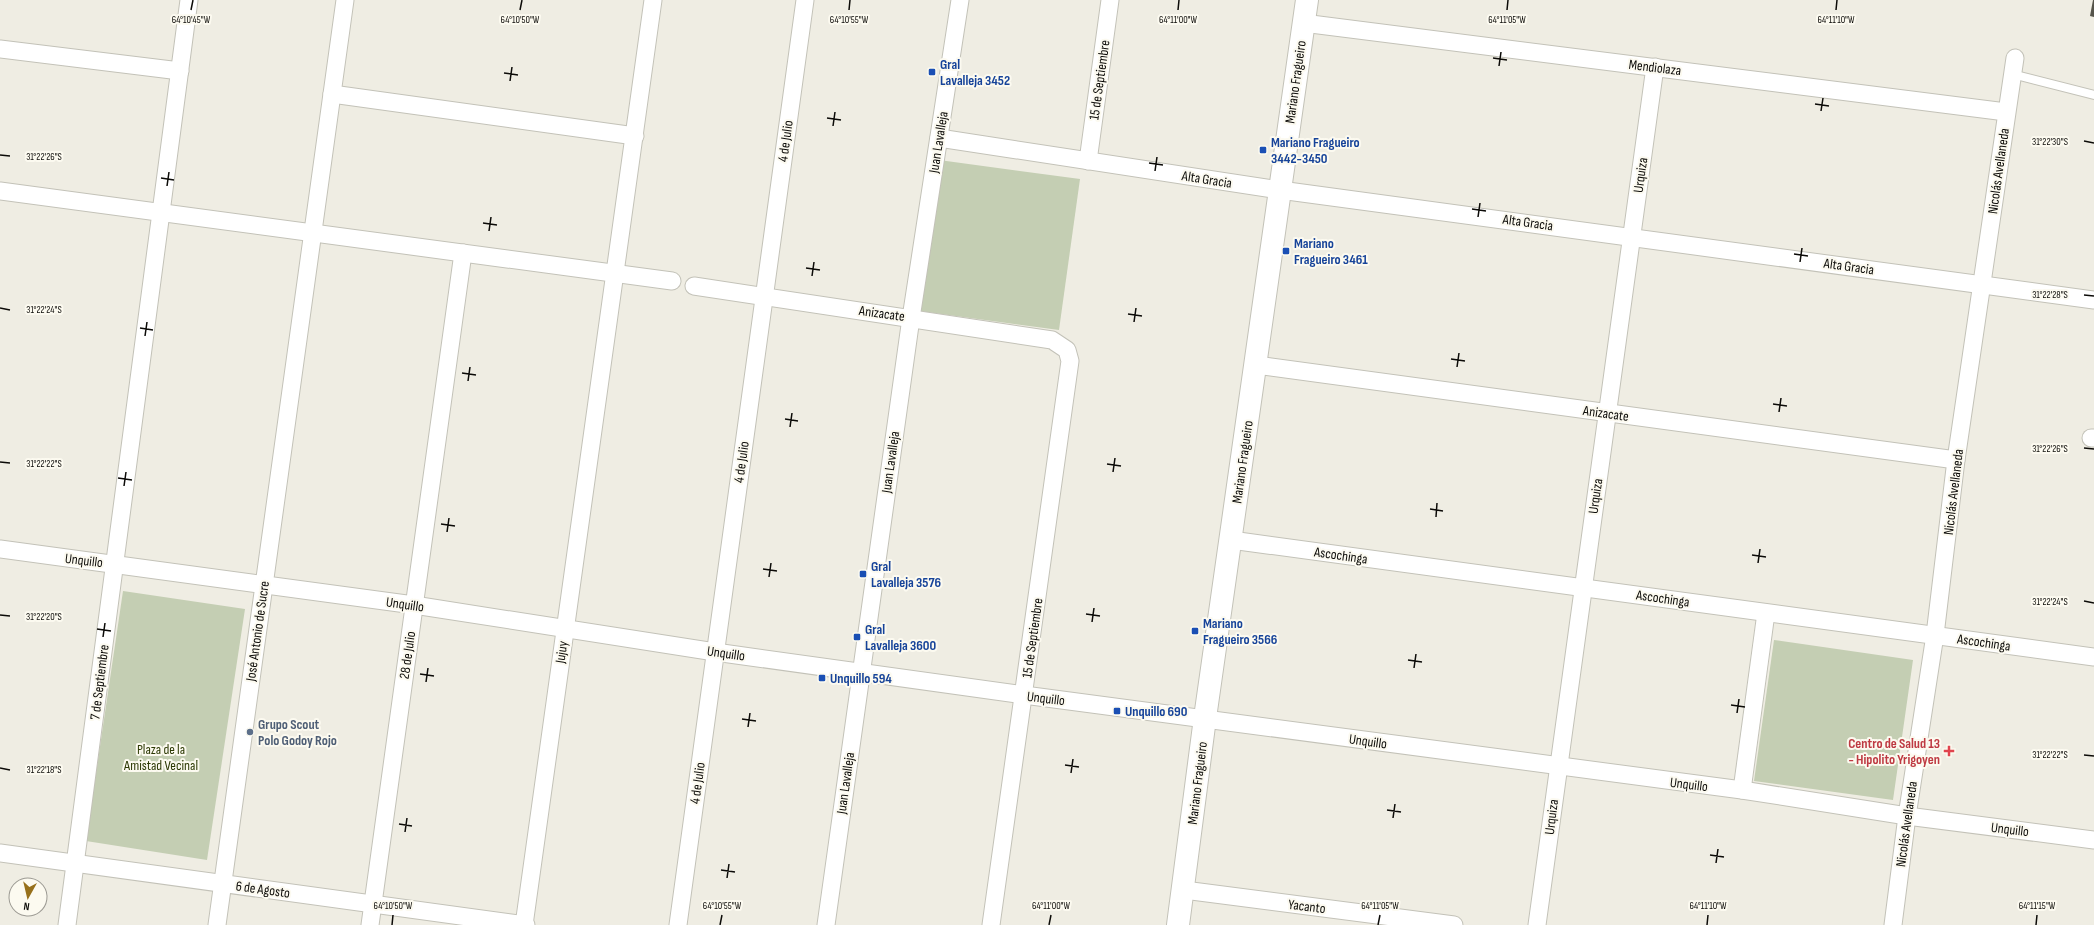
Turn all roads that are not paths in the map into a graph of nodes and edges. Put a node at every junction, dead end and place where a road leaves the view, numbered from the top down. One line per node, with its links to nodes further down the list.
1 (189, 0): 12 (street, 7 de Septiembre)
2 (346, 0): 13 (street, José Antonio de Sucre)
3 (651, 0): 16 (street, Jujuy)
4 (805, 0): 29 (street, 4 de Julio)
5 (960, 0): 17 (street, Juan Lavalleja)
6 (1110, 0): 18 (street, 15 de Septiembre)
7 (1307, 0): 8 (main road, Mariano Fragueiro)
8 (1304, 22): 11 (street, Mendiolaza); 19 (main road, Mariano Fragueiro)
9 (0, 49): 12 (street)
10 (2014, 66): 14 (lane); 15 (street, Nicolás Avellaneda)
11 (1655, 68): 15 (street, Mendiolaza); 23 (street, Urquiza)
12 (180, 71): 21 (street, 7 de Septiembre)
13 (332, 94): 16 (street); 22 (street, José Antonio de Sucre)
14 (2094, 95)
15 (2006, 112): 27 (street, Nicolás Avellaneda)
16 (635, 136): 25 (street, Jujuy)
17 (939, 138): 18 (street, Alta Gracia); 31 (street, Juan Lavalleja)
18 (1088, 161): 19 (street, Alta Gracia)
19 (1280, 190): 23 (street, Alta Gracia); 33 (main road, Mariano Fragueiro)
20 (0, 191): 21 (street)
21 (161, 212): 22 (street); 38 (street, 7 de Septiembre)
22 (313, 233): 24 (street); 39 (street, José Antonio de Sucre)
23 (1632, 236): 27 (street, Alta Gracia); 34 (street, Urquiza)
24 (463, 253): 25 (street); 41 (street, 28 de Julio)
25 (615, 273): 26 (street); 43 (street, Jujuy)
26 (672, 281)
27 (1983, 284): 30 (street, Alta Gracia); 35 (street, Nicolás Avellaneda)
28 (694, 286): 29 (street, Anizacate)
29 (763, 296): 31 (street, Anizacate); 45 (street, 4 de Julio)
30 (2094, 300)
31 (911, 318): 32 (street, Anizacate); 47 (street, Juan Lavalleja)
32 (1066, 350): 48 (street, 15 de Septiembre)
33 (1256, 365): 34 (street, Anizacate); 36 (main road, Mariano Fragueiro)
34 (1607, 413): 35 (street, Anizacate); 40 (street, Urquiza)
35 (1956, 460): 44 (street, Nicolás Avellaneda)
36 (1231, 540): 40 (street, Ascochinga); 49 (main road, Mariano Fragueiro)
37 (0, 549): 38 (street, Unquillo)
38 (114, 564): 39 (street, Unquillo); 55 (street, 7 de Septiembre)
39 (264, 584): 41 (street, Unquillo); 56 (street, José Antonio de Sucre)
40 (1583, 587): 42 (street, Ascochinga); 50 (street, Urquiza)
41 (414, 605): 43 (street, Unquillo); 58 (street, 28 de Julio)
42 (1766, 613): 44 (street, Ascochinga); 51 (street)
43 (564, 629): 45 (street, Unquillo); 62 (street, Jujuy)
44 (1935, 635): 46 (street, Ascochinga); 52 (street, Nicolás Avellaneda)
45 (715, 652): 47 (street, Unquillo); 63 (street, 4 de Julio)
46 (2094, 657)
47 (861, 671): 48 (street, Unquillo); 64 (street, Juan Lavalleja)
48 (1024, 695): 49 (street, Unquillo); 65 (street, 15 de Septiembre)
49 (1206, 718): 50 (street, Unquillo); 57 (main road, Mariano Fragueiro)
50 (1558, 767): 51 (street, Unquillo); 68 (street, Urquiza)
51 (1742, 790): 52 (street, Unquillo)
52 (1907, 816): 53 (street, Unquillo); 69 (street, Nicolás Avellaneda)
53 (2094, 840)
54 (0, 853): 55 (street, 6 de Agosto)
55 (76, 863): 56 (street, 6 de Agosto); 59 (street, 7 de Septiembre)
56 (222, 884): 58 (street, 6 de Agosto); 60 (street, José Antonio de Sucre)
57 (1184, 890): 66 (main road, Mariano Fragueiro); 67 (street, Yacanto)
58 (373, 904): 61 (street, 28 de Julio); 62 (street, 6 de Agosto)
59 (68, 925)
60 (217, 925)
61 (370, 925)
62 (525, 925)
63 (678, 925)
64 (826, 925)
65 (991, 925)
66 (1178, 925)
67 (1454, 925)
68 (1537, 925)
69 (1892, 925)

